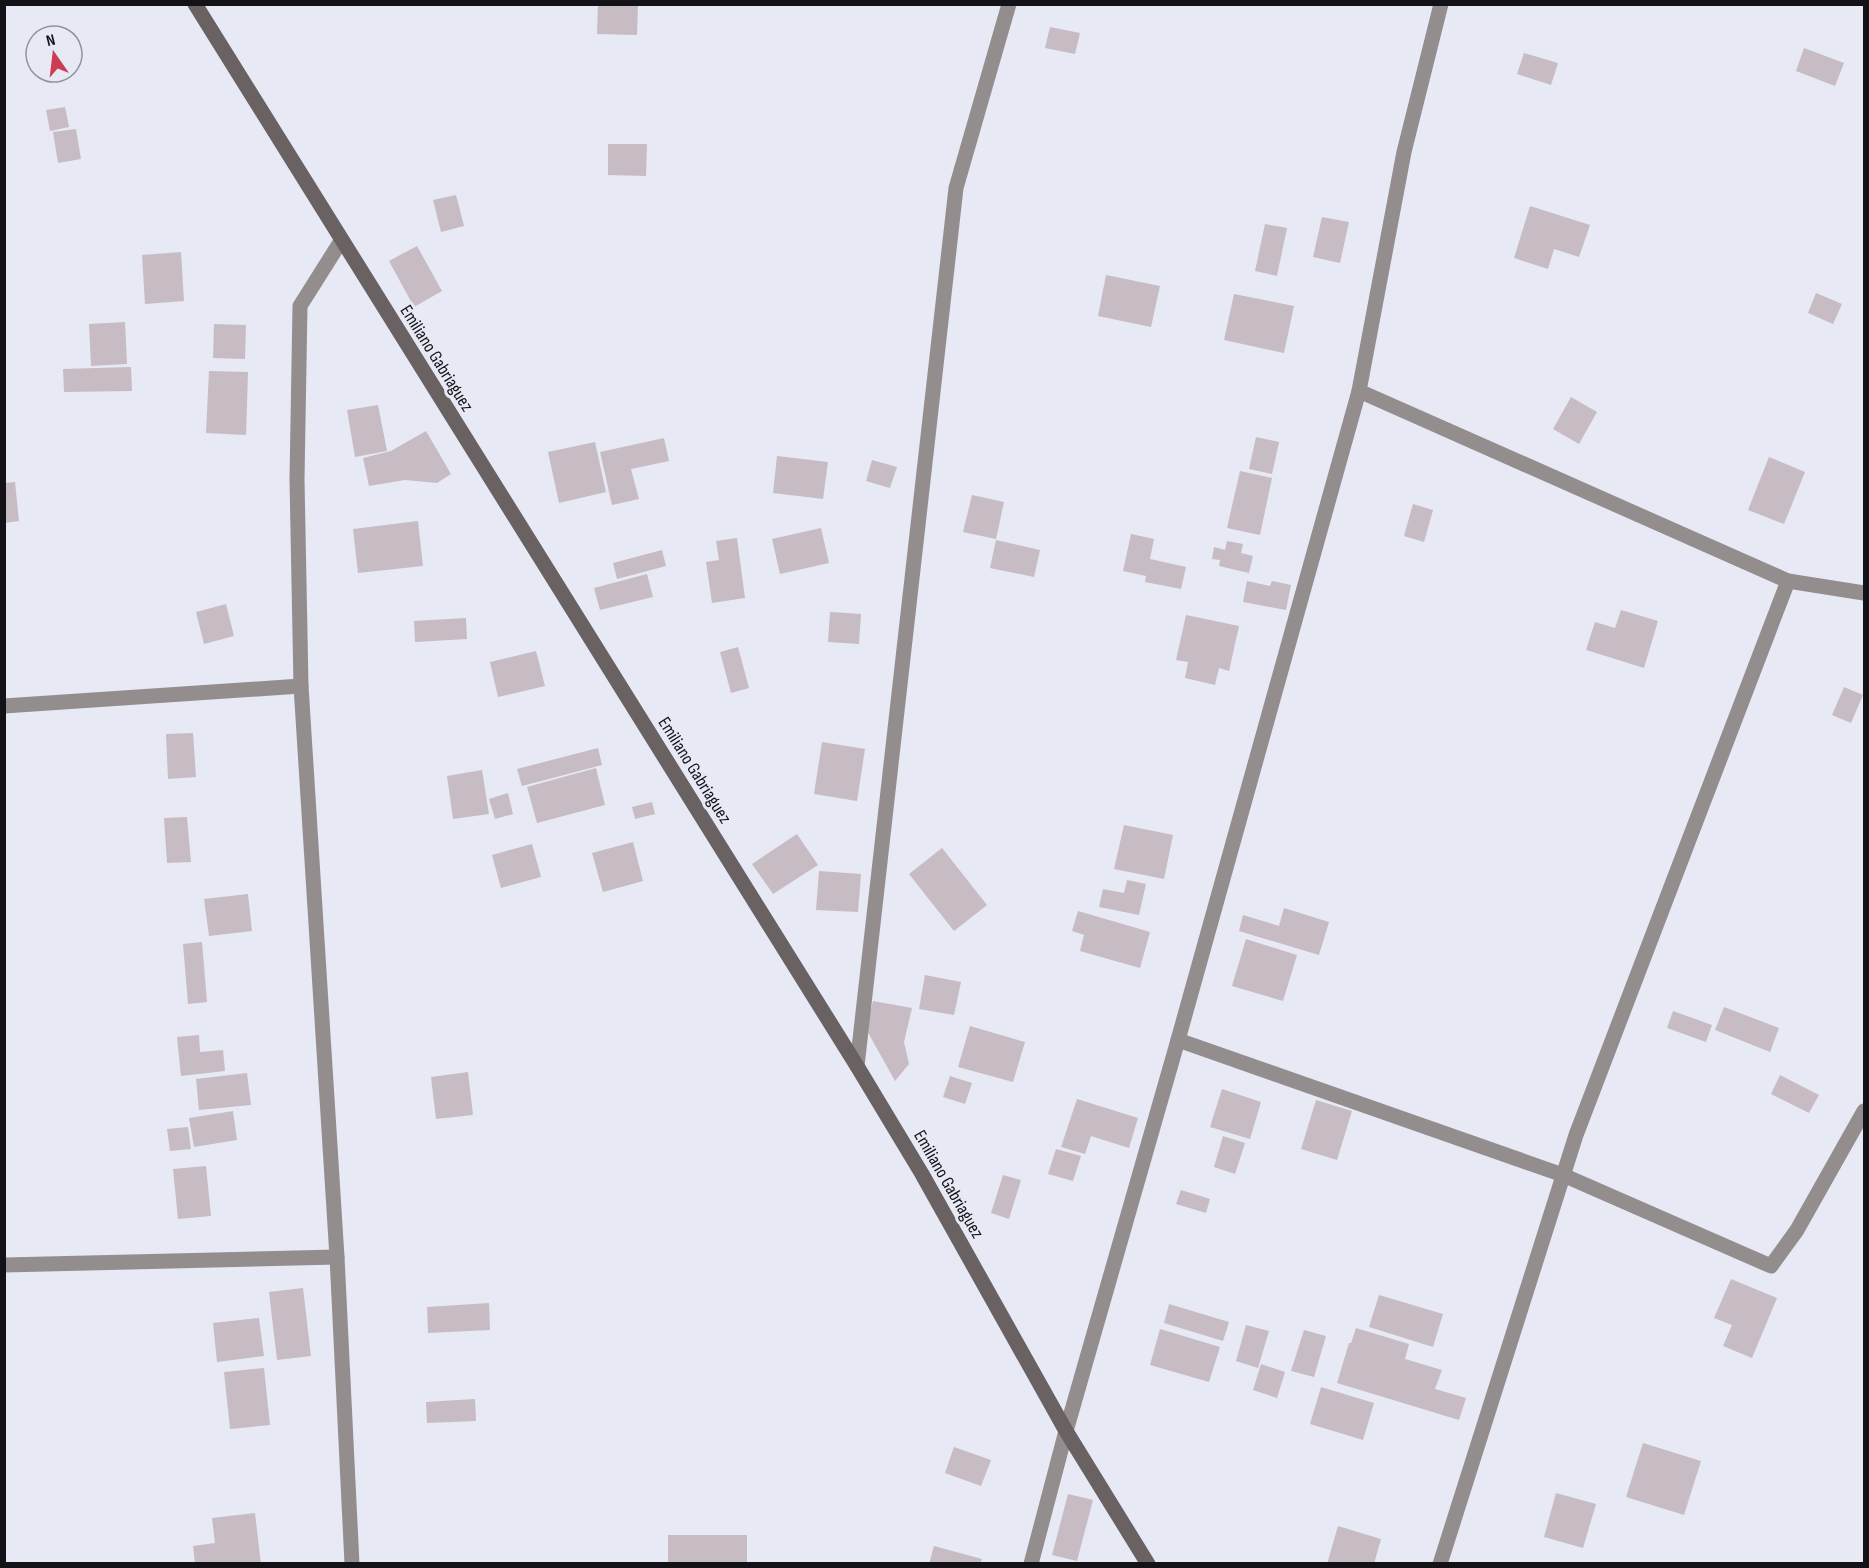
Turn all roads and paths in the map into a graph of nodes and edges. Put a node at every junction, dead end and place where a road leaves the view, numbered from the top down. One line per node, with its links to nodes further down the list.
1 (195, 4): 4 (main road, Emiliano Gabriaguez)
2 (1009, 4): 11 (street)
3 (1441, 4): 5 (street)
4 (341, 241): 8 (street); 11 (main road, Emiliano Gabriaguez)
5 (1359, 391): 6 (street); 10 (street)
6 (1788, 581): 7 (street); 13 (street)
7 (1864, 593)
8 (301, 686): 9 (street); 14 (street)
9 (4, 706)
10 (1178, 1040): 13 (street); 16 (street)
11 (857, 1066): 16 (main road, Emiliano Gabriaguez)
12 (1864, 1111): 13 (street)
13 (1563, 1175): 20 (street)
14 (337, 1257): 15 (street); 17 (street)
15 (4, 1265)
16 (1066, 1431): 18 (street); 19 (main road, Emiliano Gabriaguez)
17 (352, 1563)
18 (1031, 1563)
19 (1148, 1563)
20 (1440, 1563)

